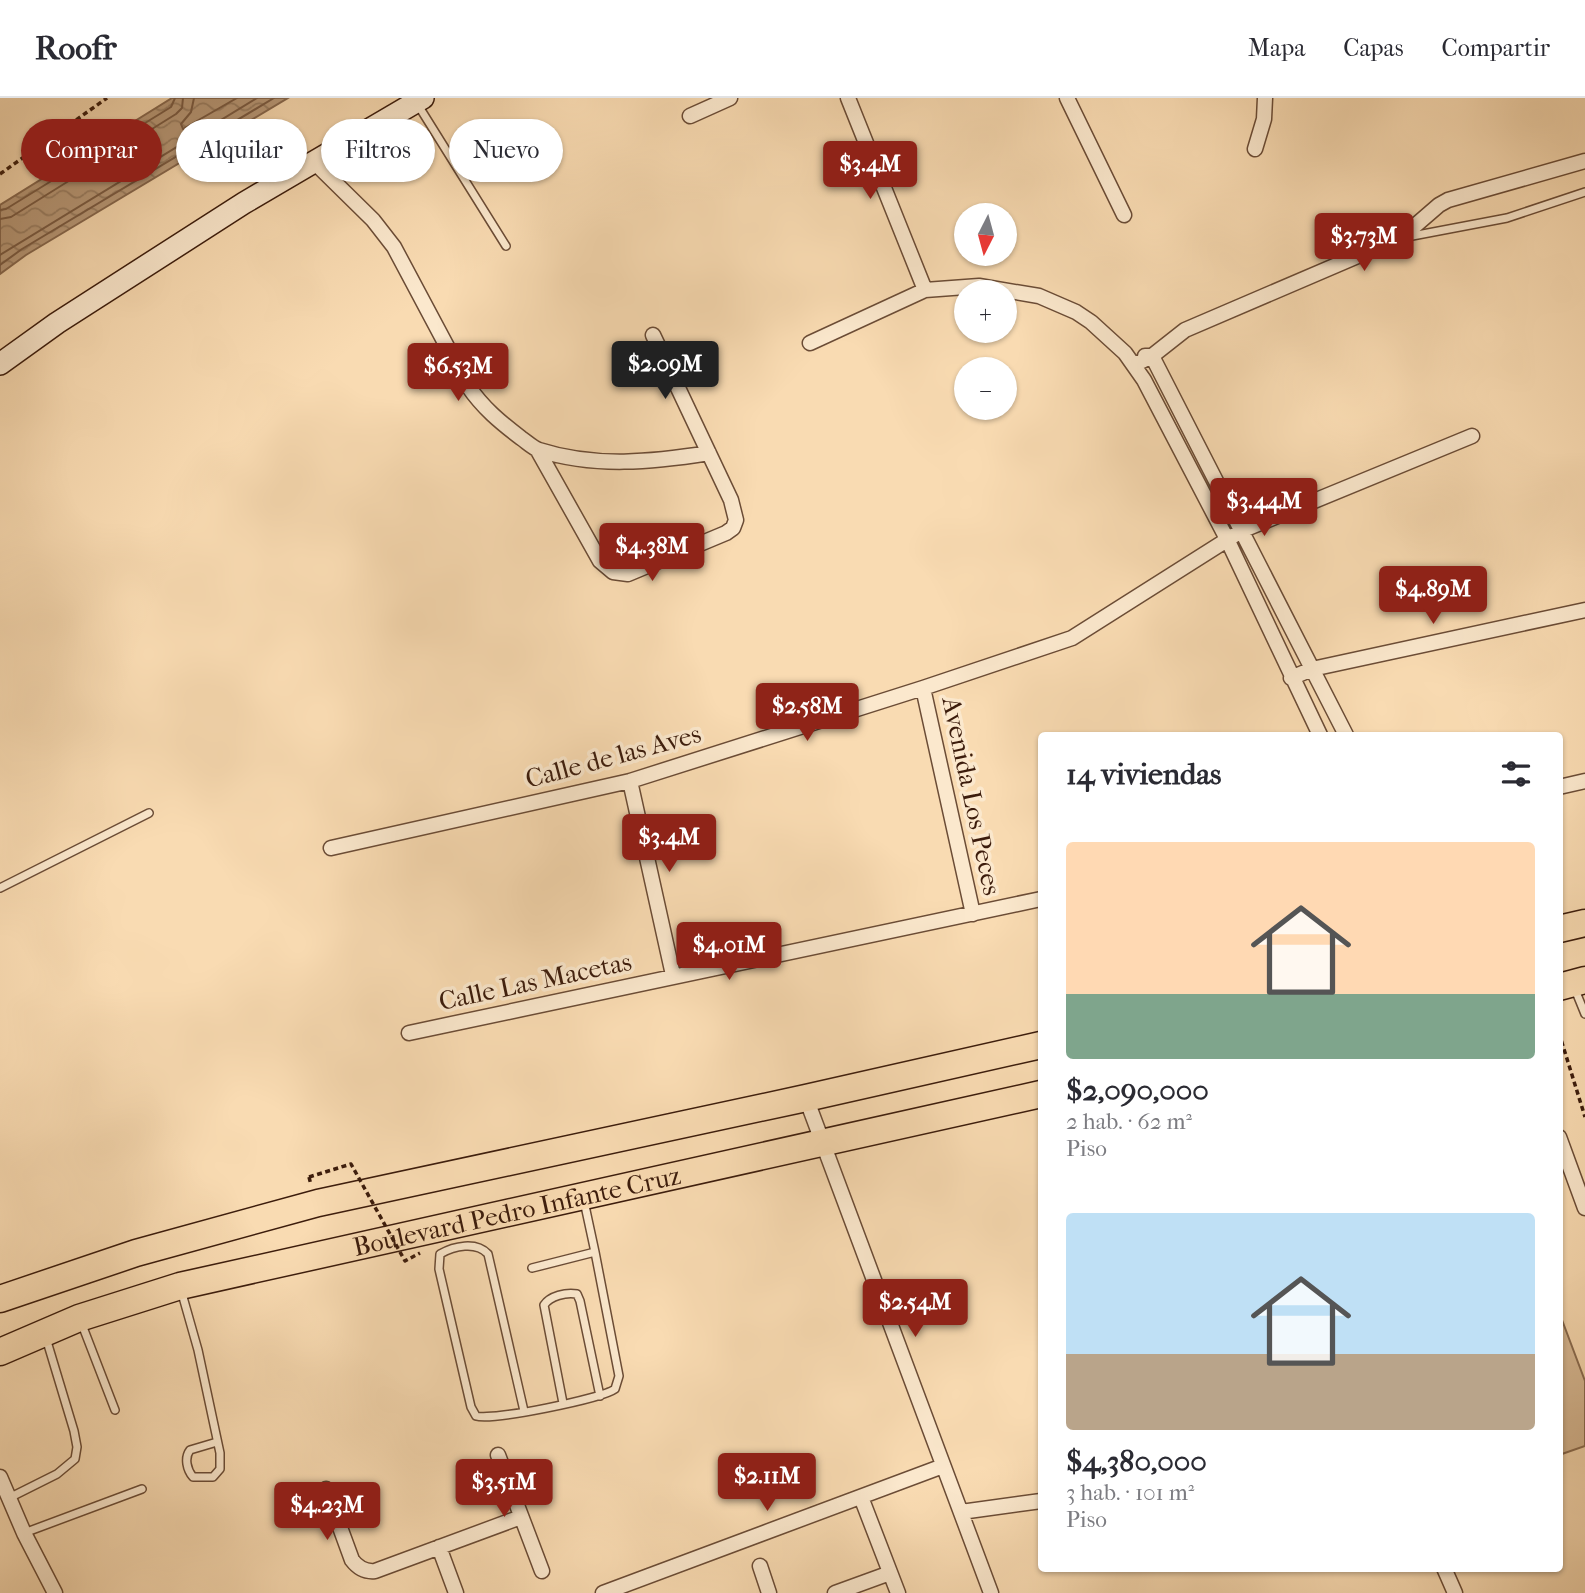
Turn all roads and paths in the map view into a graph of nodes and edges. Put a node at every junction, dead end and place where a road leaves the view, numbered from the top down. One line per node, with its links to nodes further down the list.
1 (107, 98): 11 (path)
2 (730, 98): 7 (street)
3 (848, 98): 16 (street)
4 (1067, 98): 13 (street)
5 (1265, 98): 8 (street)
6 (419, 100): 10 (main road); 15 (lane)
7 (690, 116)
8 (1255, 149)
9 (1585, 160): 14 (street)
10 (314, 162): 21 (main road); 23 (street)
11 (0, 174)
12 (1585, 192): 14 (lane)
13 (1124, 215)
14 (1402, 237): 19 (street)
15 (506, 246)
16 (925, 290): 18 (street); 20 (street)
17 (653, 335): 24 (street)
18 (810, 343)
19 (1152, 356): 20 (street); 25 (street)
20 (1130, 359): 26 (street)
21 (0, 364)
22 (1472, 436): 25 (street, Calle de las Aves)
23 (537, 449): 24 (street); 24 (street)
24 (709, 453)
25 (1241, 531): 26 (street, Calle de las Aves); 28 (street)
26 (1227, 539): 29 (street); 30 (street, Calle de las Aves)
27 (1585, 610): 28 (street)
28 (1312, 669): 29 (street); 32 (street)
29 (1291, 678): 31 (street)
30 (923, 688): 33 (street, Calle de las Aves); 40 (street, Avenida Los Peces)
31 (1318, 732)
32 (1344, 732)
33 (630, 781): 37 (street, Calle de las Aves); 43 (street)
34 (1585, 781): 35 (street)
35 (1563, 786)
36 (149, 813): 38 (lane)
37 (331, 848)
38 (0, 888)
39 (1038, 901): 40 (street, Calle Las Macetas)
40 (973, 914): 43 (street, Calle Las Macetas)
41 (1585, 923): 42 (highway)
42 (1563, 928)
43 (673, 975): 46 (street, Calle Las Macetas)
44 (1572, 983): 45 (lane)
45 (1585, 1014)
46 (409, 1033)
47 (1038, 1046): 50 (highway, Boulevard Pedro Infante Cruz)
48 (1563, 1046): 51 (path)
49 (1038, 1095): 52 (highway, Boulevard Pedro Infante Cruz)
50 (806, 1098): 52 (street); 61 (highway, Boulevard Pedro Infante Cruz)
51 (1585, 1117)
52 (823, 1143): 55 (highway, Boulevard Pedro Infante Cruz); 71 (street)
53 (1563, 1148): 56 (street)
54 (309, 1177): 58 (path, bridge)
55 (583, 1198): 57 (lane); 60 (highway, Boulevard Pedro Infante Cruz)
56 (1585, 1208)
57 (596, 1252): 59 (lane); 65 (lane)
58 (420, 1253)
59 (532, 1268)
60 (180, 1286): 62 (highway, Boulevard Pedro Infante Cruz); 69 (lane)
61 (0, 1299)
62 (79, 1318): 63 (highway, Boulevard Pedro Infante Cruz); 67 (lane)
63 (44, 1332): 64 (highway, Boulevard Pedro Infante Cruz); 76 (lane)
64 (0, 1352)
65 (600, 1395): 66 (lane); 66 (lane)
66 (563, 1404): 68 (lane)
67 (116, 1410)
68 (524, 1411): 68 (lane)
69 (217, 1442): 69 (lane)
70 (498, 1455): 79 (street)
71 (943, 1465): 75 (street); 78 (street)
72 (0, 1477): 76 (street)
73 (142, 1489): 80 (lane)
74 (326, 1489): 81 (street)
75 (861, 1497): 85 (street); 86 (street)
76 (9, 1498): 80 (street)
77 (1038, 1502): 78 (street)
78 (961, 1512): 94 (street)
79 (522, 1517): 81 (street); 83 (street)
80 (24, 1532): 87 (street)
81 (439, 1547): 88 (street)
82 (760, 1566): 91 (street)
83 (542, 1571)
84 (1446, 1572): 95 (street)
85 (890, 1573): 92 (street); 93 (street)
86 (641, 1578): 89 (street); 90 (street)
87 (55, 1593)
88 (456, 1593)
89 (603, 1593)
90 (645, 1593)
91 (769, 1593)
92 (835, 1593)
93 (898, 1593)
94 (991, 1593)
95 (1455, 1593)

